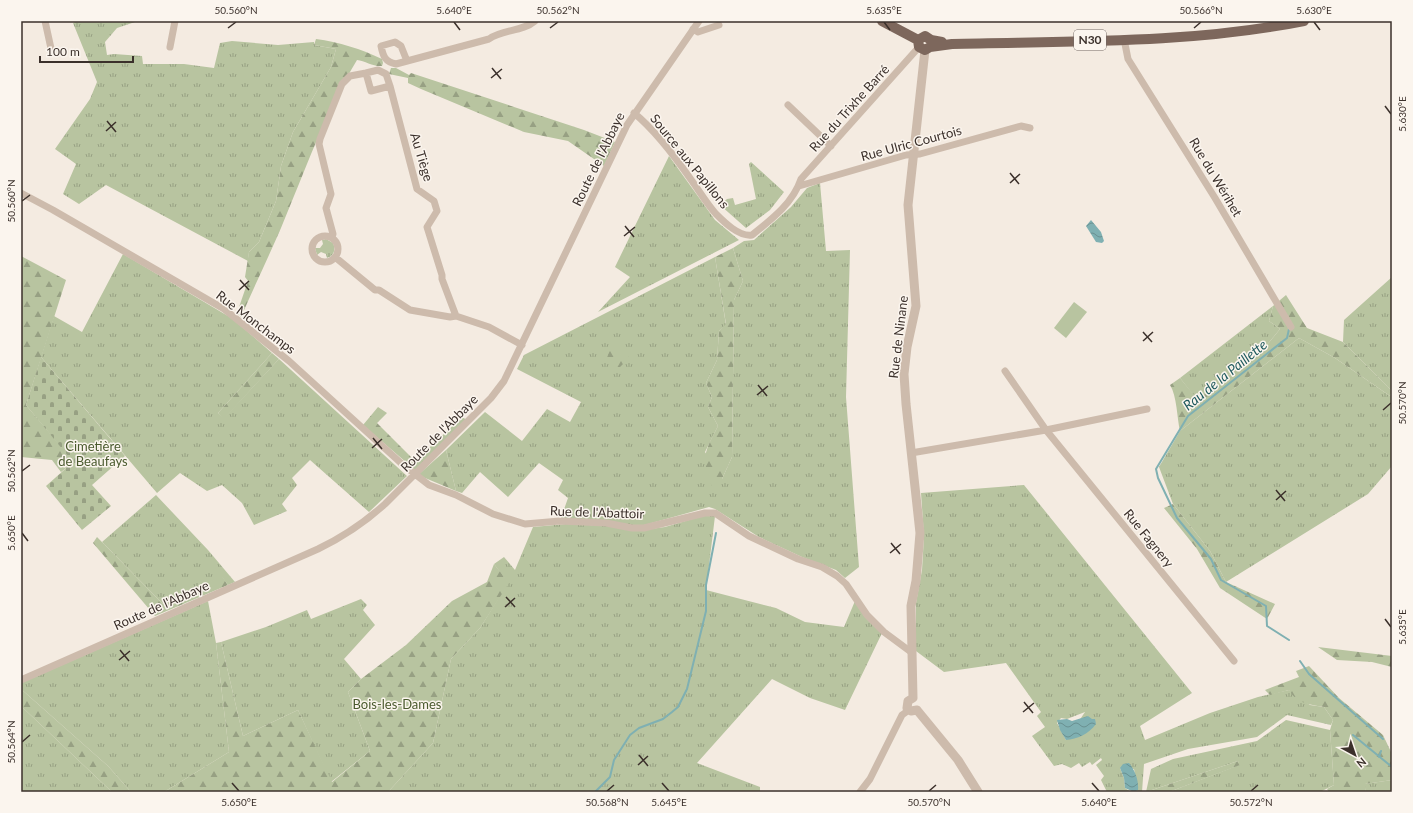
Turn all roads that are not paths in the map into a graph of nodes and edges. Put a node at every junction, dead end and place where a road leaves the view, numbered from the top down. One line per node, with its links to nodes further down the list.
1 (45, 21): 12 (street)
2 (175, 21): 11 (street)
3 (535, 21): 13 (street)
4 (698, 21): 8 (street, Route de l'Abbaye)
5 (882, 21): 10 (main road)
6 (1304, 21): 9 (main road, N30)
7 (719, 25): 8 (street)
8 (693, 29): 17 (street, Route de l'Abbaye)
9 (1124, 39): 10 (main road, N30); 26 (street, Rue du Wérihet)
10 (925, 45): 19 (street, Rue du Trixhe Barré); 20 (street, Rue de Ninane)
11 (170, 48)
12 (52, 53)
13 (407, 61)
14 (366, 73): 15 (street, Au Tiège); 15 (street); 23 (street, Au Tiège)
15 (390, 86): 25 (street, Au Tiège)
16 (788, 105): 19 (street)
17 (634, 113): 21 (street, Source aux Papillons); 27 (street, Route de l'Abbaye)
18 (1030, 128): 20 (street, Rue Ulric Courtois)
19 (831, 146): 21 (street, Rue du Trixhe Barré)
20 (913, 154): 21 (street, Rue Ulric Courtois); 31 (street, Rue de Ninane)
21 (799, 186)
22 (21, 193): 32 (street, Rue Monchamps)
23 (332, 238): 24 (street, Au Tiège); 24 (street)
24 (335, 256): 25 (street)
25 (456, 316): 27 (street)
26 (1290, 328)
27 (522, 345): 32 (street, Route de l'Abbaye)
28 (1004, 371): 30 (street, Rue Fagnery)
29 (1146, 409): 30 (street)
30 (1046, 430): 31 (street); 34 (street, Rue Fagnery)
31 (911, 453): 33 (street, Rue de Ninane)
32 (415, 475): 33 (street, Rue de l'Abattoir); 35 (street, Route de l'Abbaye)
33 (911, 652): 36 (street, Rue de Ninane)
34 (1234, 661)
35 (21, 680)
36 (913, 710): 37 (street); 38 (street)
37 (860, 792)
38 (978, 792)

